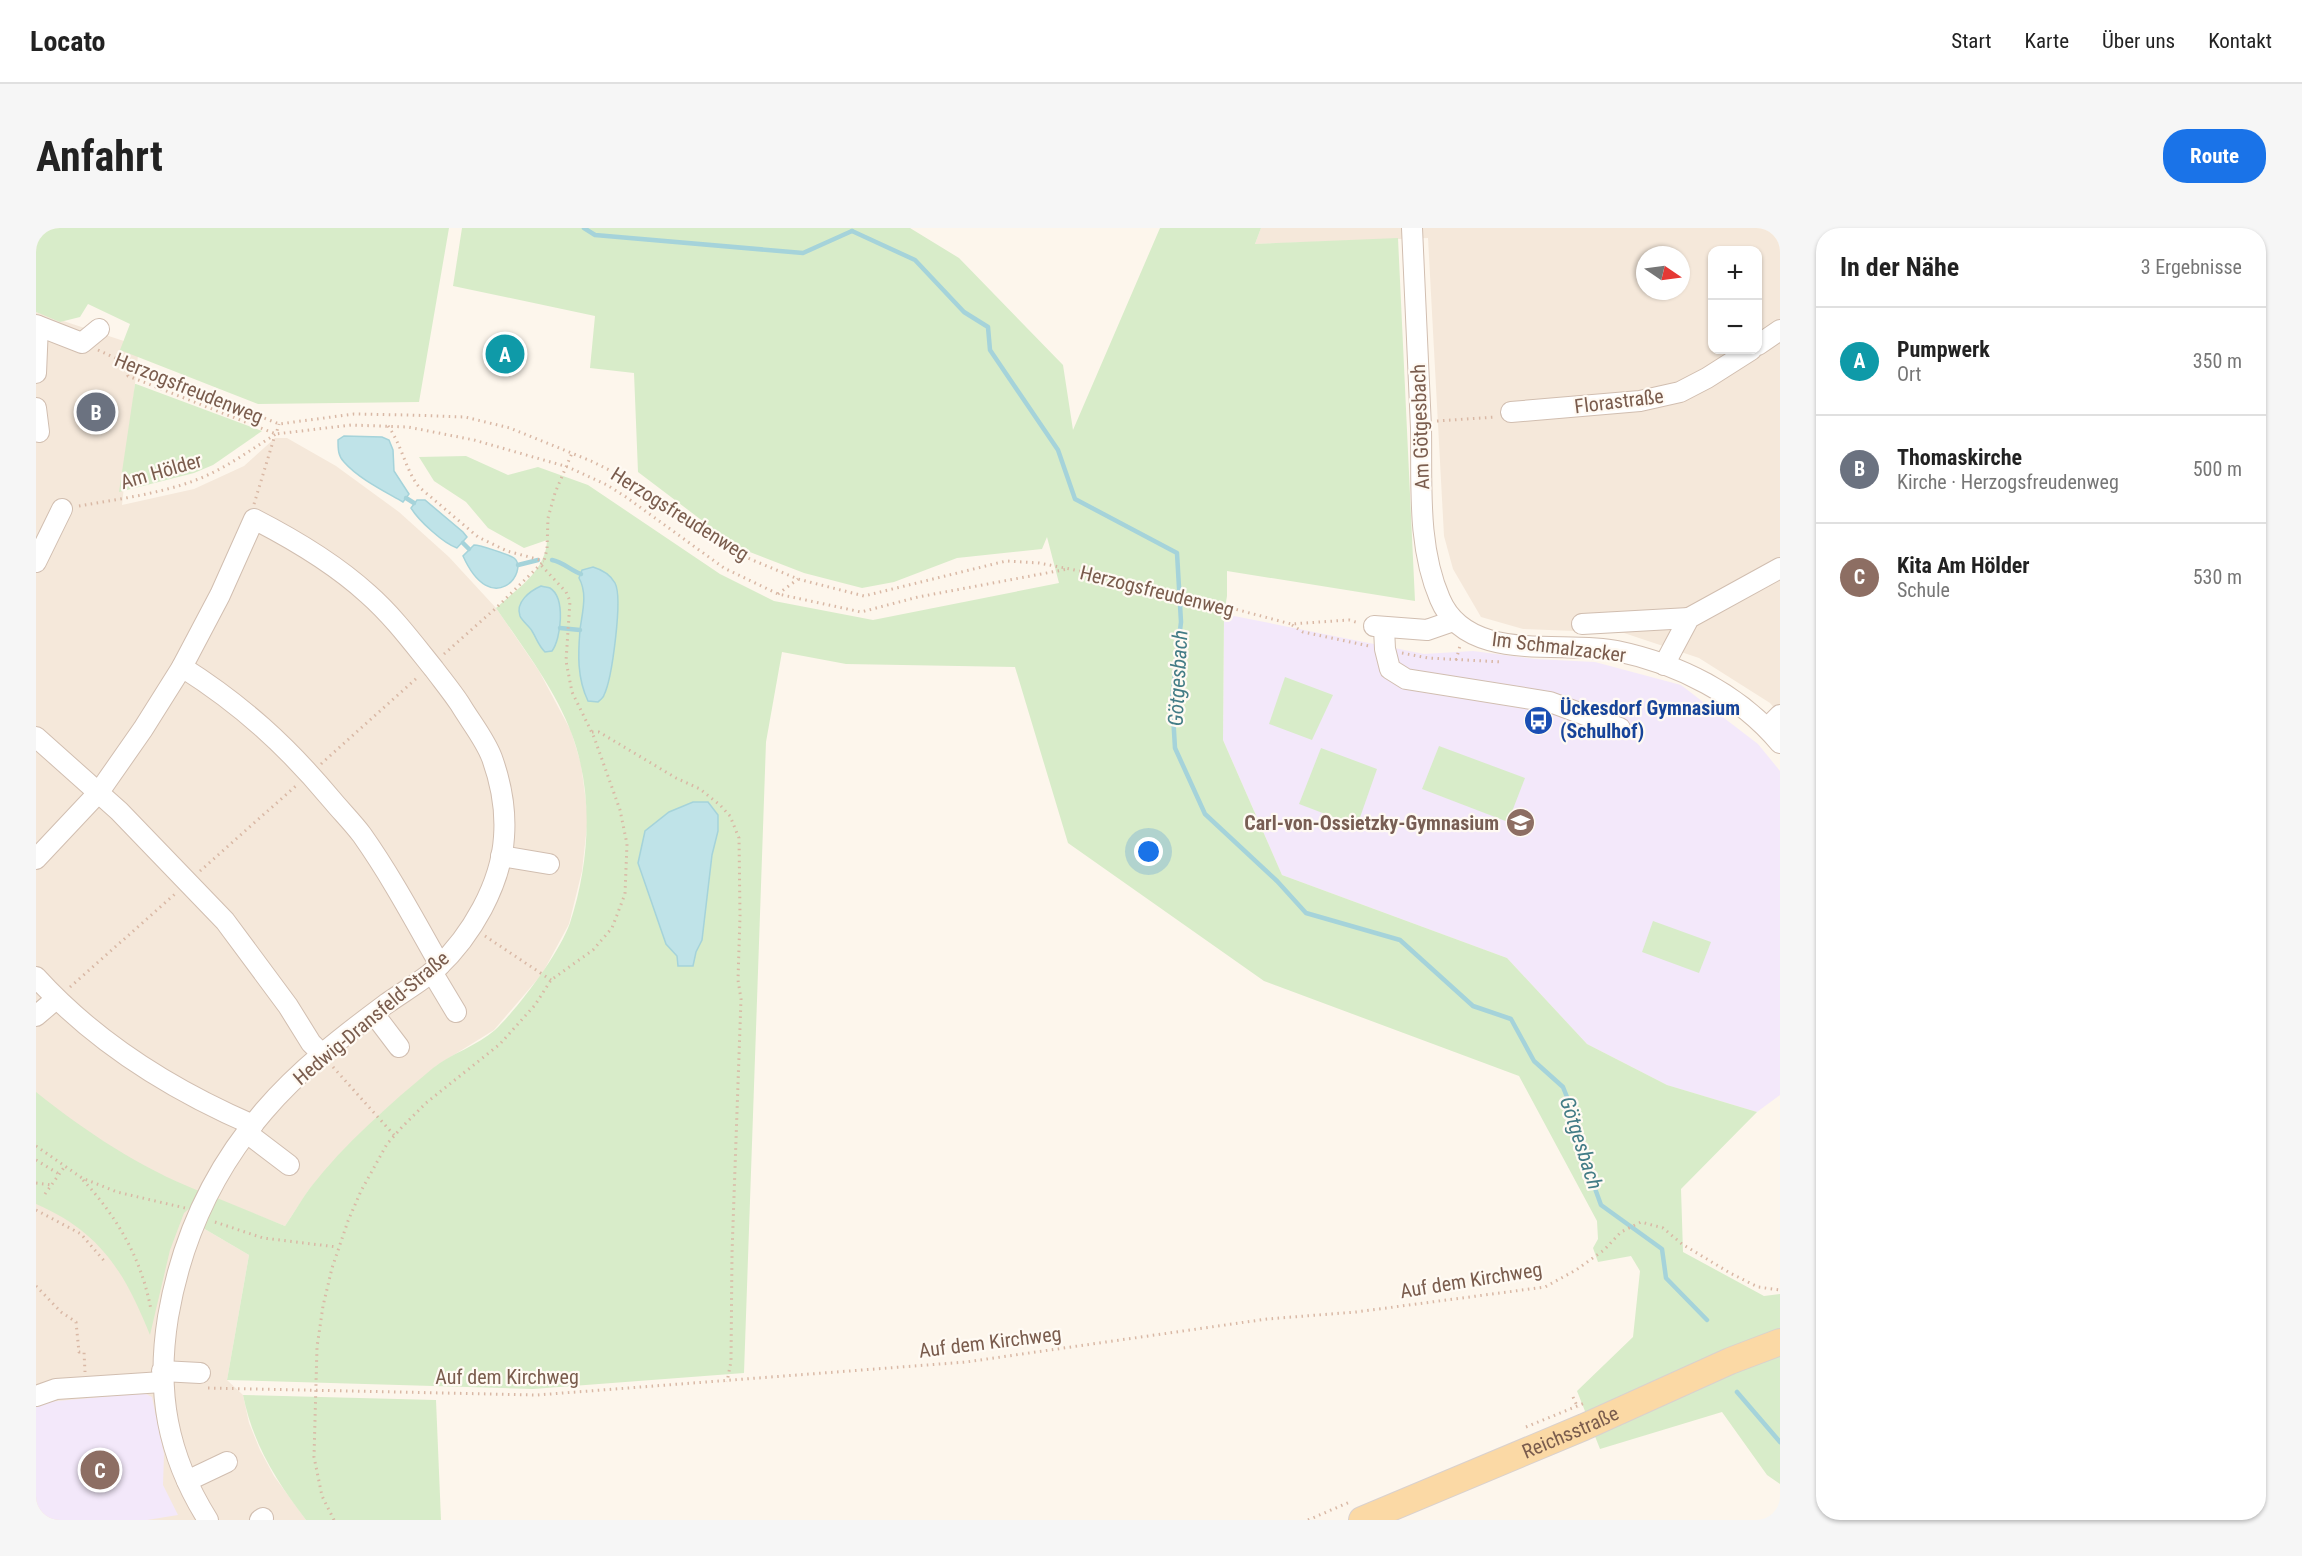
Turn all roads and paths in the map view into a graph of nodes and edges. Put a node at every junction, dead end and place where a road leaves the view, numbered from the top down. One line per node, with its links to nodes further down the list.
1 (1412, 228): 12 (street, Am Götgesbach)
2 (37, 325): 6 (street); 9 (street)
3 (99, 329): 6 (street, Herzogsfreudenweg)
4 (1780, 330): 5 (street)
5 (1762, 342)
6 (82, 343): 8 (path, Herzogsfreudenweg)
7 (1745, 354): 11 (street, Florastraße)
8 (126, 363): 13 (path, Herzogsfreudenweg); 16 (path)
9 (36, 373)
10 (36, 408): 15 (street)
11 (1511, 412): 12 (path)
12 (1420, 422): 29 (street, Am Götgesbach)
13 (279, 424): 16 (path); 17 (path, Herzogsfreudenweg)
14 (388, 426): 16 (path); 18 (path); 22 (path)
15 (39, 432)
16 (276, 434): 19 (path, Am Hölder); 20 (path)
17 (573, 453): 18 (path); 25 (path, Herzogsfreudenweg)
18 (568, 467): 22 (path); 26 (path)
19 (62, 509): 21 (street)
20 (254, 519): 36 (street); 46 (street, Hedwig-Dransfeld-Straße)
21 (36, 562)
22 (543, 563): 28 (path); 41 (path)
23 (1780, 568): 27 (street)
24 (1070, 569): 25 (path, Herzogsfreudenweg); 26 (path); 30 (path, Herzogsfreudenweg)
25 (798, 579): 26 (path)
26 (778, 594)
27 (1689, 618): 31 (street); 35 (street)
28 (484, 619)
29 (1453, 621): 32 (street); 35 (street, Im Schmalzacker)
30 (1291, 624): 32 (path, Herzogsfreudenweg); 33 (path)
31 (1582, 624)
32 (1379, 627): 33 (street)
33 (1385, 649): 34 (path); 40 (street)
34 (1513, 662)
35 (1664, 665): 38 (street, Im Schmalzacker)
36 (182, 667): 44 (street); 51 (street)
37 (376, 714): 39 (path)
38 (1774, 721): 43 (street, Im Schmalzacker)
39 (365, 724)
40 (1620, 728)
41 (592, 732): 53 (path); 82 (path)
42 (36, 737): 44 (street)
43 (1780, 743)
44 (99, 792): 47 (street); 49 (street)
45 (255, 822): 49 (path)
46 (501, 856): 48 (street); 50 (street, Hedwig-Dransfeld-Straße)
47 (36, 859)
48 (549, 864)
49 (188, 882): 54 (path); 59 (street)
50 (471, 927): 51 (street, Hedwig-Dransfeld-Straße); 53 (path)
51 (436, 968): 55 (street); 56 (street, Hedwig-Dransfeld-Straße)
52 (36, 977): 54 (street)
53 (551, 980): 61 (path)
54 (56, 999): 57 (street); 60 (street)
55 (456, 1012)
56 (374, 1014): 58 (street); 59 (street, Hedwig-Dransfeld-Straße)
57 (36, 1016)
58 (399, 1047)
59 (322, 1054): 60 (street, Hedwig-Dransfeld-Straße); 61 (path)
60 (250, 1129): 64 (street); 72 (street, Hedwig-Dransfeld-Straße)
61 (394, 1135): 73 (path)
62 (36, 1146): 65 (path)
63 (36, 1160): 66 (path)
64 (289, 1165)
65 (65, 1166): 66 (path); 67 (path)
66 (59, 1174): 69 (path)
67 (82, 1179): 72 (path); 77 (path)
68 (36, 1183): 69 (path)
69 (51, 1185): 70 (path)
70 (45, 1194)
71 (36, 1210): 74 (path)
72 (198, 1214): 73 (path); 77 (street, Hedwig-Dransfeld-Straße)
73 (338, 1248): 83 (path)
74 (106, 1263)
75 (36, 1286): 79 (path)
76 (1780, 1290): 82 (path, Auf dem Kirchweg)
77 (166, 1331): 80 (street, Hedwig-Dransfeld-Straße)
78 (1780, 1342): 89 (main road, Reichsstraße)
79 (85, 1367)
80 (162, 1377): 81 (street); 84 (street); 86 (street, Hedwig-Dransfeld-Straße)
81 (199, 1380): 83 (path, Auf dem Kirchweg)
82 (727, 1382): 83 (path, Auf dem Kirchweg)
83 (315, 1390): 88 (path)
84 (36, 1396)
85 (227, 1462): 86 (street)
86 (187, 1481): 87 (street, Hedwig-Dransfeld-Straße)
87 (208, 1520)
88 (333, 1520)
89 (1362, 1520)

